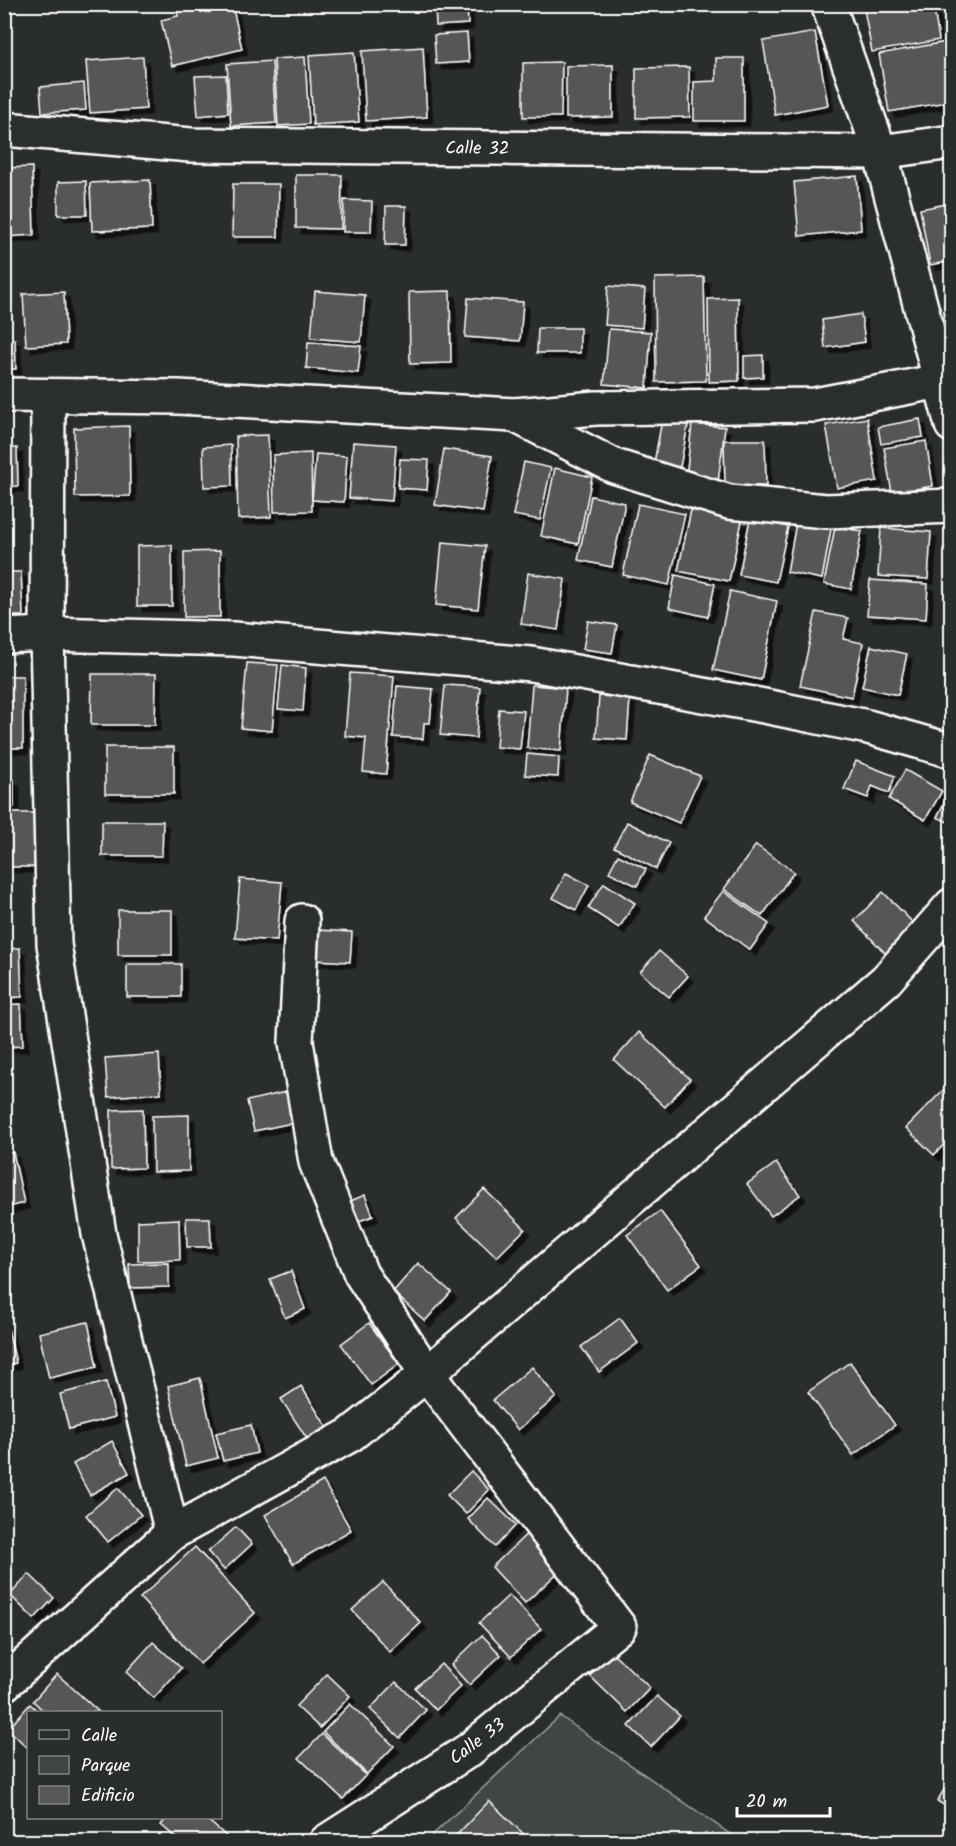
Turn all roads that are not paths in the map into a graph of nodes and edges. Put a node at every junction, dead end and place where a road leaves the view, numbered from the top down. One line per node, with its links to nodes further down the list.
1 (828, 4): 4 (street)
2 (4, 129): 4 (street, Calle 32)
3 (951, 142): 4 (street, Calle 32)
4 (880, 152): 5 (street)
5 (940, 381): 8 (street); 9 (street)
6 (4, 395): 7 (street)
7 (48, 397): 8 (street); 11 (street)
8 (515, 415): 10 (street)
9 (951, 424)
10 (951, 507)
11 (47, 634): 12 (street); 13 (street); 17 (street)
12 (4, 636)
13 (951, 751)
14 (951, 905): 16 (street)
15 (302, 921): 16 (street)
16 (427, 1374): 17 (street); 19 (street, Calle 33)
17 (172, 1533): 18 (street)
18 (4, 1684)
19 (326, 1842)

